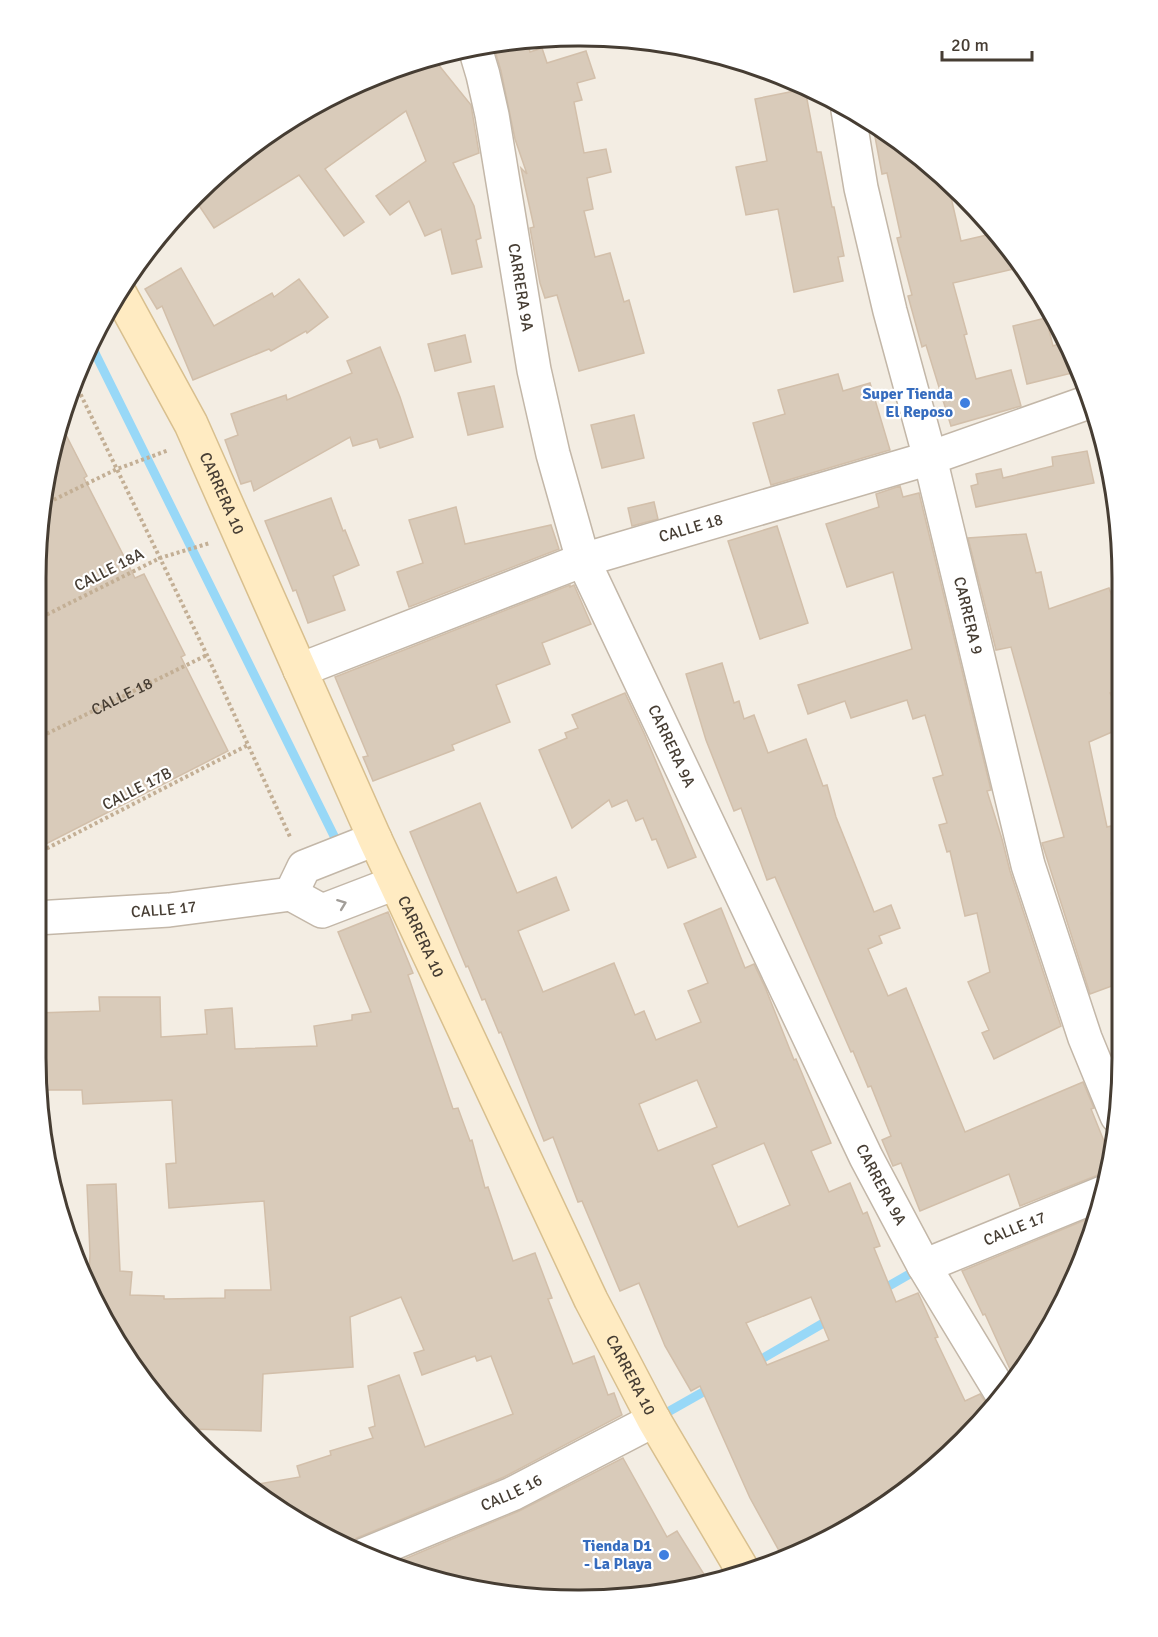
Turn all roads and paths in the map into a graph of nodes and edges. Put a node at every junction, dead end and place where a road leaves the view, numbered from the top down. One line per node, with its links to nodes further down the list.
1 (478, 57): 12 (street, CARRERA 9A)
2 (850, 121): 7 (street, CARRERA 9)
3 (124, 302): 15 (street, CARRERA 10)
4 (80, 394): 8 (path)
5 (1082, 405): 7 (street, CALLE 18)
6 (158, 454): 8 (path)
7 (930, 459): 12 (street, CALLE 18); 23 (street, CARRERA 9)
8 (117, 469): 9 (path); 11 (path)
9 (52, 501)
10 (204, 545): 11 (path, CALLE 18A)
11 (160, 558): 13 (path, CALLE 18A); 14 (path)
12 (583, 560): 15 (street, CALLE 18); 25 (street, CARRERA 9A)
13 (46, 615)
14 (207, 655): 16 (path, CALLE 18); 17 (path)
15 (300, 670): 18 (street, CARRERA 10)
16 (46, 734)
17 (248, 745): 19 (path, CALLE 17B); 20 (path)
18 (375, 839): 20 (street, CALLE 17); 21 (street, CARRERA 10)
19 (46, 849)
20 (297, 880): 21 (street, one-way to 21); 22 (street, CALLE 17)
21 (395, 883): 27 (street, CARRERA 10)
22 (46, 917)
23 (1110, 1098)
24 (1093, 1197): 25 (street, CALLE 17)
25 (924, 1266): 26 (street, CARRERA 9A)
26 (997, 1387)
27 (654, 1420): 28 (street, CALLE 16); 29 (street, CARRERA 10)
28 (377, 1551)
29 (740, 1565)

